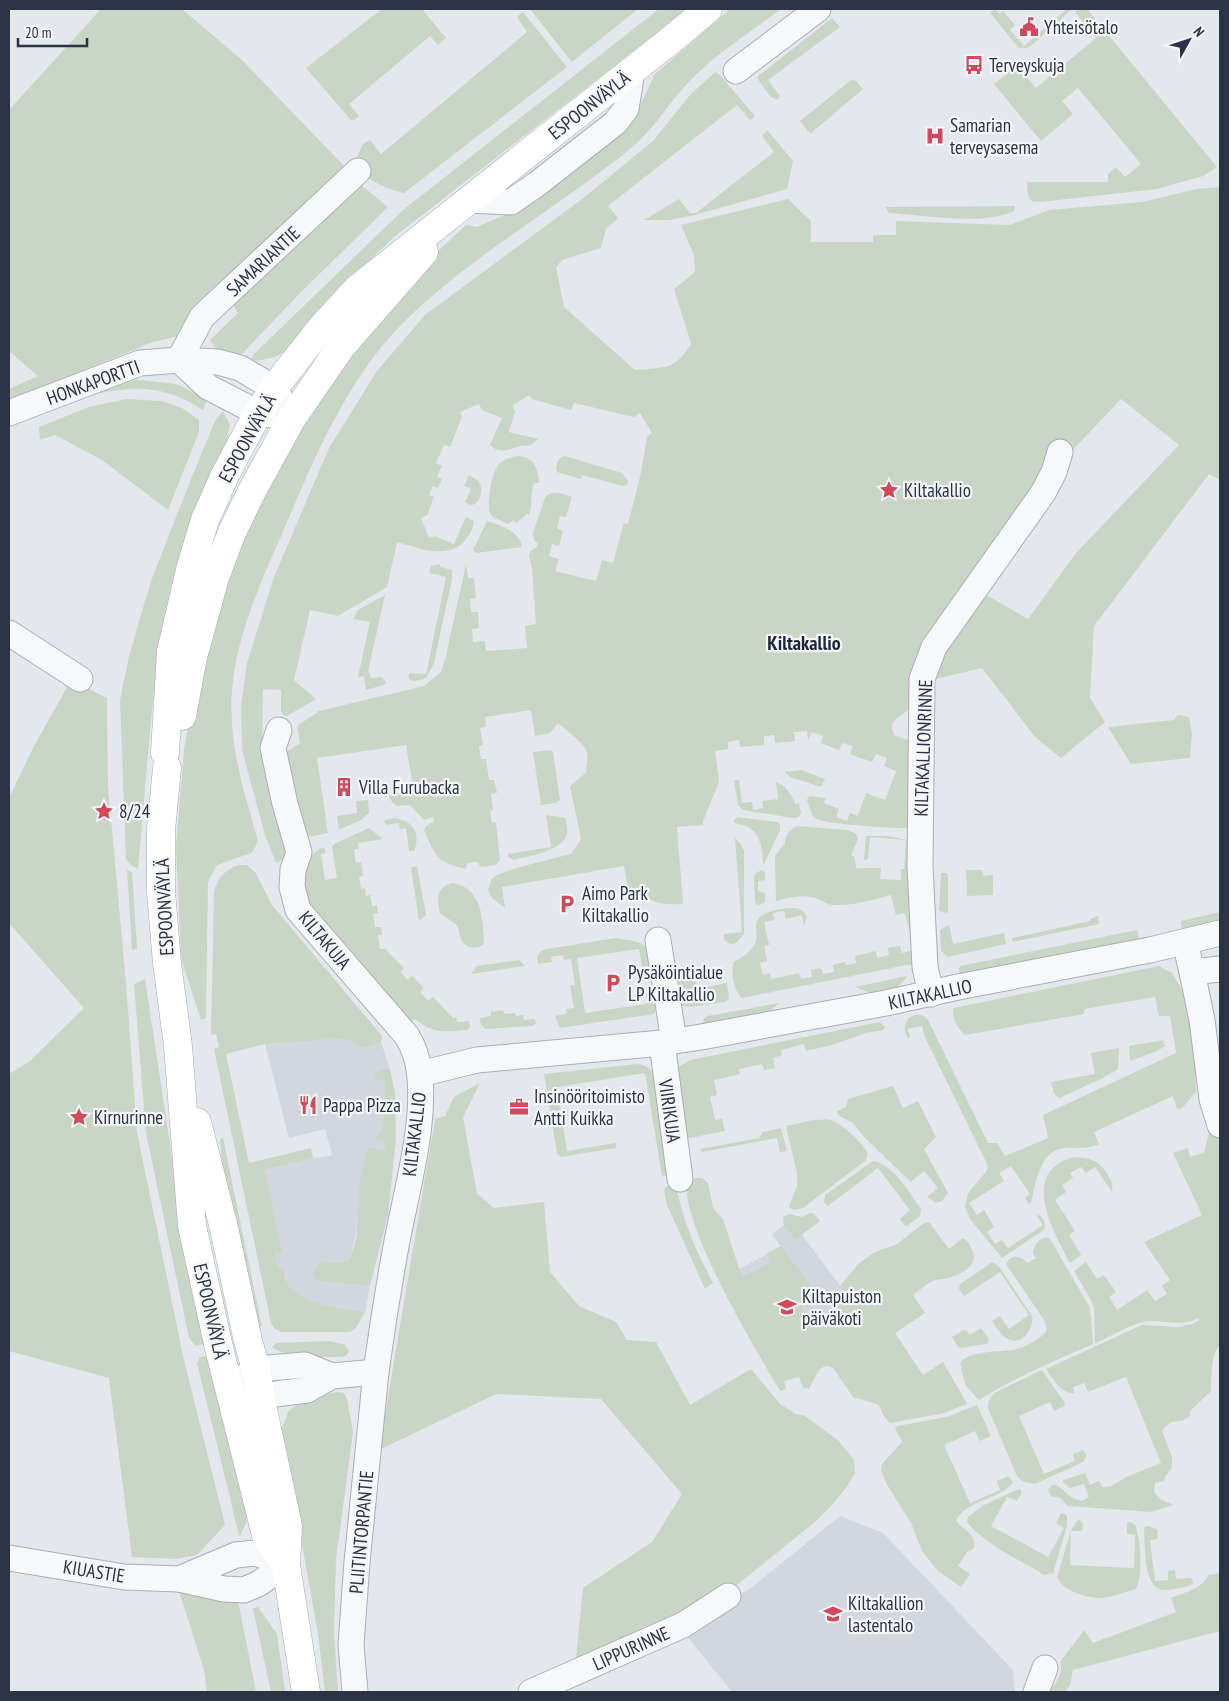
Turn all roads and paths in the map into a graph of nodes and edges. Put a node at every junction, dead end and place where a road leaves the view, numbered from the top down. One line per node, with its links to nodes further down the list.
1 (708, 9): 5 (main road, ESPOONVÄYLÄ)
2 (818, 9): 3 (street)
3 (736, 71)
4 (358, 171): 6 (street, SAMARIANTIE)
5 (470, 200): 7 (main road, ESPOONVÄYLÄ); 10 (main road, ESPOONVÄYLÄ)
6 (179, 360): 7 (street, HONKAPORTTI); 8 (street, HONKAPORTTI); 9 (street)
7 (274, 388): 9 (main road, ESPOONVÄYLÄ); 10 (street, HONKAPORTTI)
8 (9, 412)
9 (258, 413): 10 (street); 15 (main road, ESPOONVÄYLÄ)
10 (292, 418): 15 (main road, ESPOONVÄYLÄ)
11 (1060, 452): 21 (street, KILTAKALLIONRINNE)
12 (9, 633): 13 (street)
13 (80, 679)
14 (280, 730): 24 (street, KILTAKUJA)
15 (169, 758): 23 (main road, ESPOONVÄYLÄ)
16 (1220, 933): 18 (street, KILTAKALLIO)
17 (658, 940): 22 (street)
18 (1185, 941): 20 (street); 21 (street, KILTAKALLIO)
19 (1220, 969): 20 (street)
20 (1192, 972): 25 (street)
21 (930, 994): 22 (street, KILTAKALLIO)
22 (668, 1042): 24 (street, KILTAKALLIO); 26 (street, VIIRIKUJA)
23 (178, 1046): 27 (main road, ESPOONVÄYLÄ); 30 (main road, ESPOONVÄYLÄ)
24 (420, 1074): 28 (street, KILTAKALLIO)
25 (1220, 1125)
26 (680, 1179)
27 (256, 1369): 29 (street); 30 (street); 31 (main road, ESPOONVÄYLÄ)
28 (376, 1372): 29 (street); 38 (street, PLIITINTORPANTIE)
29 (332, 1376): 31 (street)
30 (229, 1387): 31 (street); 33 (main road, ESPOONVÄYLÄ)
31 (260, 1396): 33 (main road, ESPOONVÄYLÄ)
32 (9, 1558): 34 (street, KIUASTIE)
33 (286, 1565): 34 (street, KIUASTIE); 34 (street, KIUASTIE); 37 (main road, ESPOONVÄYLÄ)
34 (179, 1579)
35 (728, 1596): 39 (street, LIPPURINNE)
36 (1045, 1668): 40 (street)
37 (306, 1692)
38 (355, 1692)
39 (531, 1692)
40 (1036, 1692)

